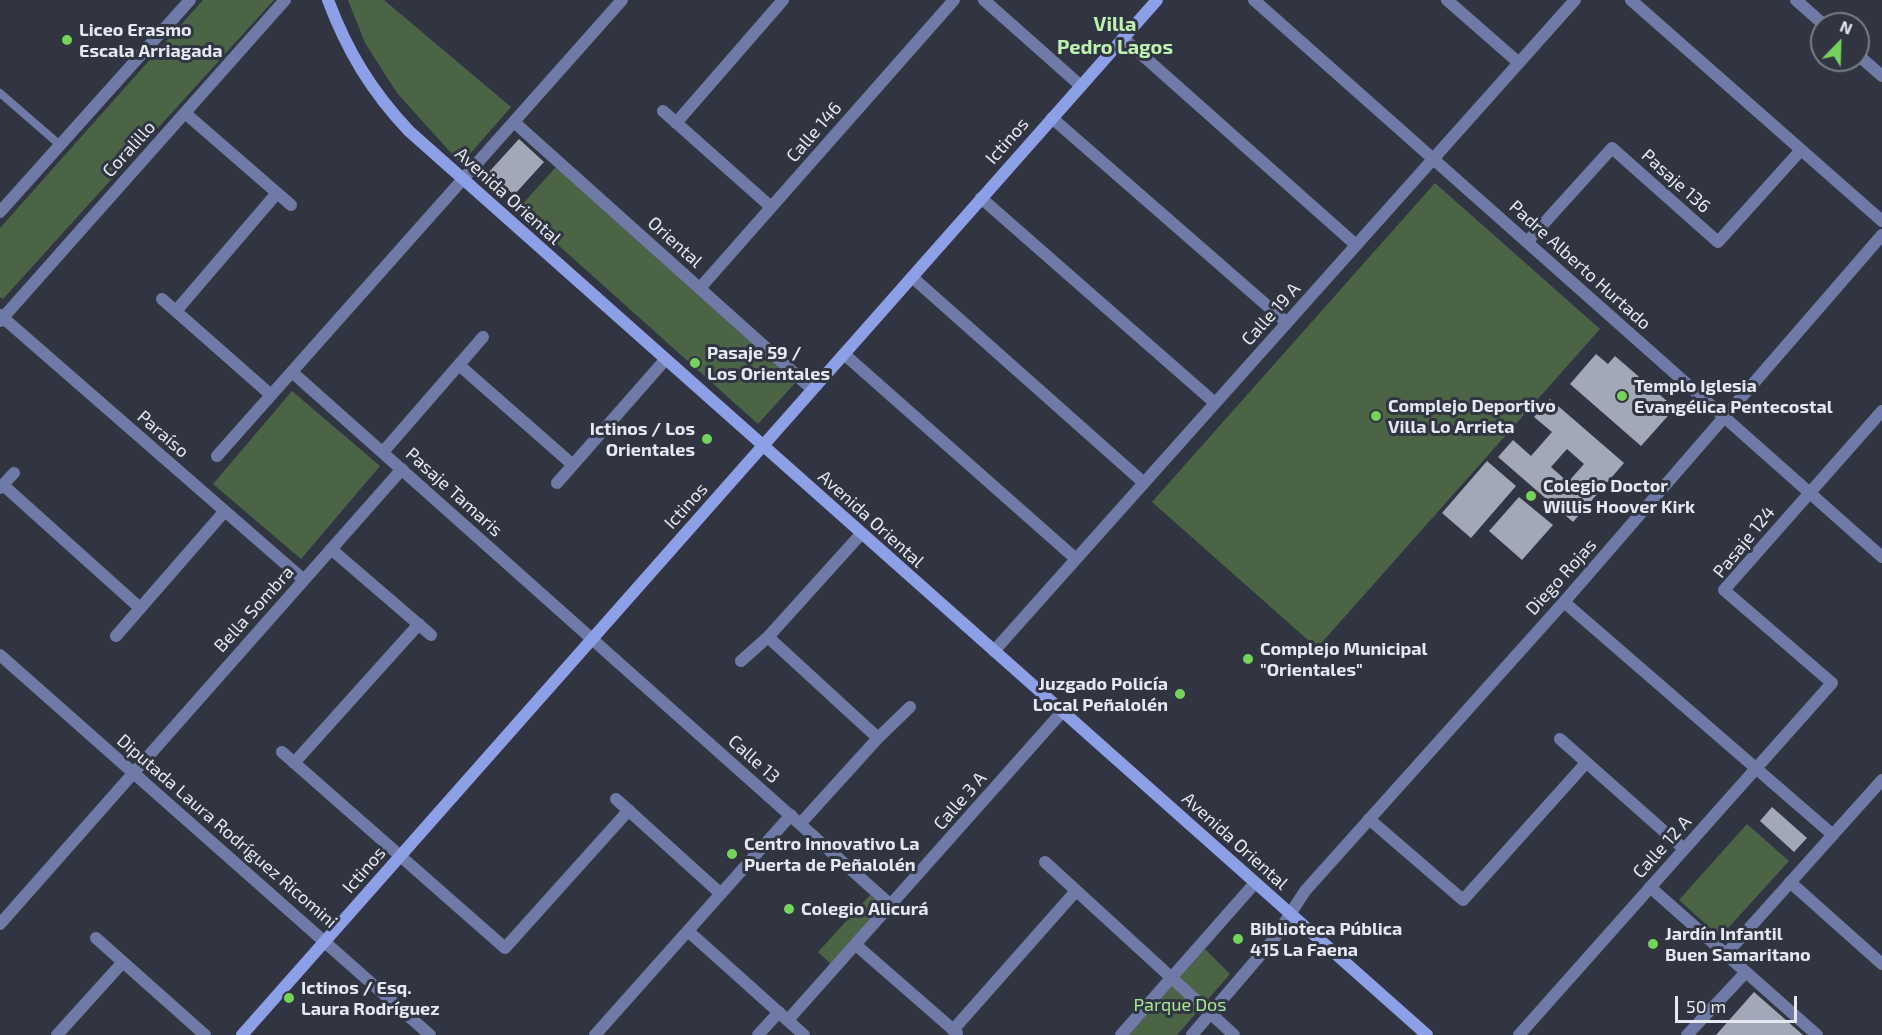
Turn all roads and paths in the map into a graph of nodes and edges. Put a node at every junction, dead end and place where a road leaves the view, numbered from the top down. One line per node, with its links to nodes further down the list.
1 (190, 0): 26 (street)
2 (285, 0): 22 (street, Coralillo)
3 (328, 0): 29 (main road, Avenida Oriental)
4 (622, 0): 24 (street)
5 (783, 0): 25 (street)
6 (954, 0): 33 (street, Calle 146)
7 (984, 0): 19 (street)
8 (1156, 0): 15 (main road, Ictinos)
9 (1254, 0): 28 (street, Padre Alberto Hurtado)
10 (1447, 0): 16 (street)
11 (1575, 0): 16 (street, Calle 19 A)
12 (1631, 0): 27 (street)
13 (1796, 0): 14 (street)
14 (1810, 12)
15 (1123, 38): 19 (main road, Ictinos); 38 (street)
16 (1519, 63): 28 (street, Calle 19 A)
17 (1870, 66): 18 (street)
18 (1882, 76)
19 (1081, 86): 23 (main road, Ictinos)
20 (0, 93): 26 (lane)
21 (663, 111): 25 (street)
22 (185, 112): 30 (street); 43 (street, Coralillo)
23 (1052, 118): 31 (main road, Ictinos); 44 (street)
24 (514, 122): 29 (street); 40 (street, Oriental)
25 (676, 123): 33 (street)
26 (60, 145): 34 (street)
27 (1801, 150): 35 (street); 37 (street, Pasaje 136)
28 (1433, 159): 37 (street, Padre Alberto Hurtado); 38 (street, Calle 19 A)
29 (462, 180): 47 (main road, Avenida Oriental); 49 (street)
30 (277, 194): 32 (street); 42 (street)
31 (981, 198): 39 (main road, Ictinos); 52 (street)
32 (291, 206)
33 (771, 207): 40 (street, Calle 146)
34 (0, 212)
35 (1882, 221)
36 (1882, 235): 54 (street, Diego Rojas)
37 (1527, 242): 54 (street, Padre Alberto Hurtado)
38 (1356, 245): 44 (street, Calle 19 A)
39 (912, 277): 46 (main road, Ictinos); 62 (street)
40 (700, 288): 50 (street, Oriental)
41 (162, 299): 42 (street)
42 (176, 311): 51 (street)
43 (1, 318): 65 (street, Paraíso)
44 (1287, 323): 52 (street, Calle 19 A)
45 (483, 336): 48 (street)
46 (844, 354): 50 (main road, Ictinos); 69 (street)
47 (665, 360): 55 (main road, Avenida Oriental); 58 (street)
48 (459, 365): 56 (street); 58 (street)
49 (292, 372): 51 (street); 56 (street, Pasaje Tamaris)
50 (813, 389): 55 (main road, Ictinos)
51 (271, 395): 57 (street)
52 (1215, 404): 62 (street, Calle 19 A)
53 (1882, 411): 64 (street, Pasaje 124)
54 (1724, 418): 64 (street, Padre Alberto Hurtado); 71 (street, Diego Rojas)
55 (762, 446): 66 (main road, Avenida Oriental); 77 (main road, Ictinos)
56 (383, 453): 59 (street, Pasaje Tamaris)
57 (217, 456)
58 (573, 465): 61 (street)
59 (402, 469): 67 (street, Bella Sombra); 77 (street, Pasaje Tamaris)
60 (14, 473): 63 (street)
61 (557, 483)
62 (1144, 483): 69 (street, Calle 19 A)
63 (2, 487): 72 (street)
64 (1809, 492): 68 (street, Padre Alberto Hurtado); 81 (street, Pasaje 124)
65 (224, 512): 70 (street, Paraíso); 72 (street)
66 (861, 534): 76 (street); 78 (main road, Avenida Oriental)
67 (331, 549): 70 (street, Bella Sombra); 73 (street)
68 (1882, 558)
69 (1076, 559): 78 (street, Calle 19 A)
70 (304, 580): 90 (street, Bella Sombra)
71 (1564, 602): 89 (street); 95 (street, Diego Rojas)
72 (140, 608): 75 (street)
73 (419, 624): 74 (street); 87 (street)
74 (431, 635)
75 (116, 636)
76 (768, 638): 80 (street); 84 (street)
77 (592, 639): 94 (street, Calle 13); 99 (main road, Ictinos)
78 (993, 651): 83 (main road, Avenida Oriental)
79 (0, 655): 90 (street, Diputada Laura Rodríguez Ricomini)
80 (741, 661)
81 (1832, 683): 89 (street, Calle 12 A)
82 (910, 707): 84 (street)
83 (1062, 712): 102 (main road, Avenida Oriental); 106 (street, Calle 3 A)
84 (878, 738): 96 (street)
85 (1560, 739): 88 (street)
86 (282, 752): 87 (street)
87 (294, 763): 99 (street)
88 (1586, 763): 95 (street); 98 (street)
89 (1756, 769): 97 (street); 98 (street, Calle 12 A)
90 (133, 772): 108 (street, Bella Sombra); 111 (street, Diputada Laura Rodríguez Ricomini)
91 (1882, 780): 97 (street)
92 (616, 799): 93 (street)
93 (629, 810): 99 (street); 105 (street)
94 (791, 815): 96 (street, Calle 13); 105 (street)
95 (1369, 819): 107 (street, Diego Rojas)
96 (801, 824): 106 (street, Calle 13)
97 (1833, 836): 101 (street)
98 (1684, 849): 103 (street, Calle 12 A)
99 (400, 855): 111 (main road, Ictinos)
100 (1045, 862): 104 (street)
101 (1790, 882): 113 (street); 115 (street)
102 (1255, 883): 107 (main road, Avenida Oriental); 117 (street)
103 (1650, 887): 113 (street); 132 (street, Calle 12 A)
104 (1076, 891): 117 (street); 120 (street)
105 (720, 894): 109 (street)
106 (892, 906): 112 (street, Calle 3 A)
107 (1290, 914): 118 (street, Diego Rojas); 131 (main road, Avenida Oriental)
108 (0, 924)
109 (688, 931): 119 (street); 125 (street)
110 (96, 938): 114 (street)
111 (324, 941): 123 (main road, Ictinos); 124 (street, Diputada Laura Rodríguez Ricomini)
112 (856, 945): 119 (street, Calle 3 A); 120 (street)
113 (1726, 954): 116 (street)
114 (123, 962): 121 (street); 122 (street)
115 (1882, 964)
116 (1746, 972): 133 (street); 134 (street)
117 (1172, 978): 118 (street); 128 (street)
118 (1210, 1014): 129 (street, Diego Rojas); 130 (street)
119 (783, 1016): 126 (street, Calle 3 A); 127 (street)
120 (956, 1032)
121 (57, 1035)
122 (205, 1035)
123 (242, 1035)
124 (430, 1035)
125 (595, 1035)
126 (758, 1035)
127 (804, 1035)
128 (1121, 1035)
129 (1191, 1035)
130 (1234, 1035)
131 (1427, 1035)
132 (1520, 1035)
133 (1687, 1035)
134 (1817, 1035)

